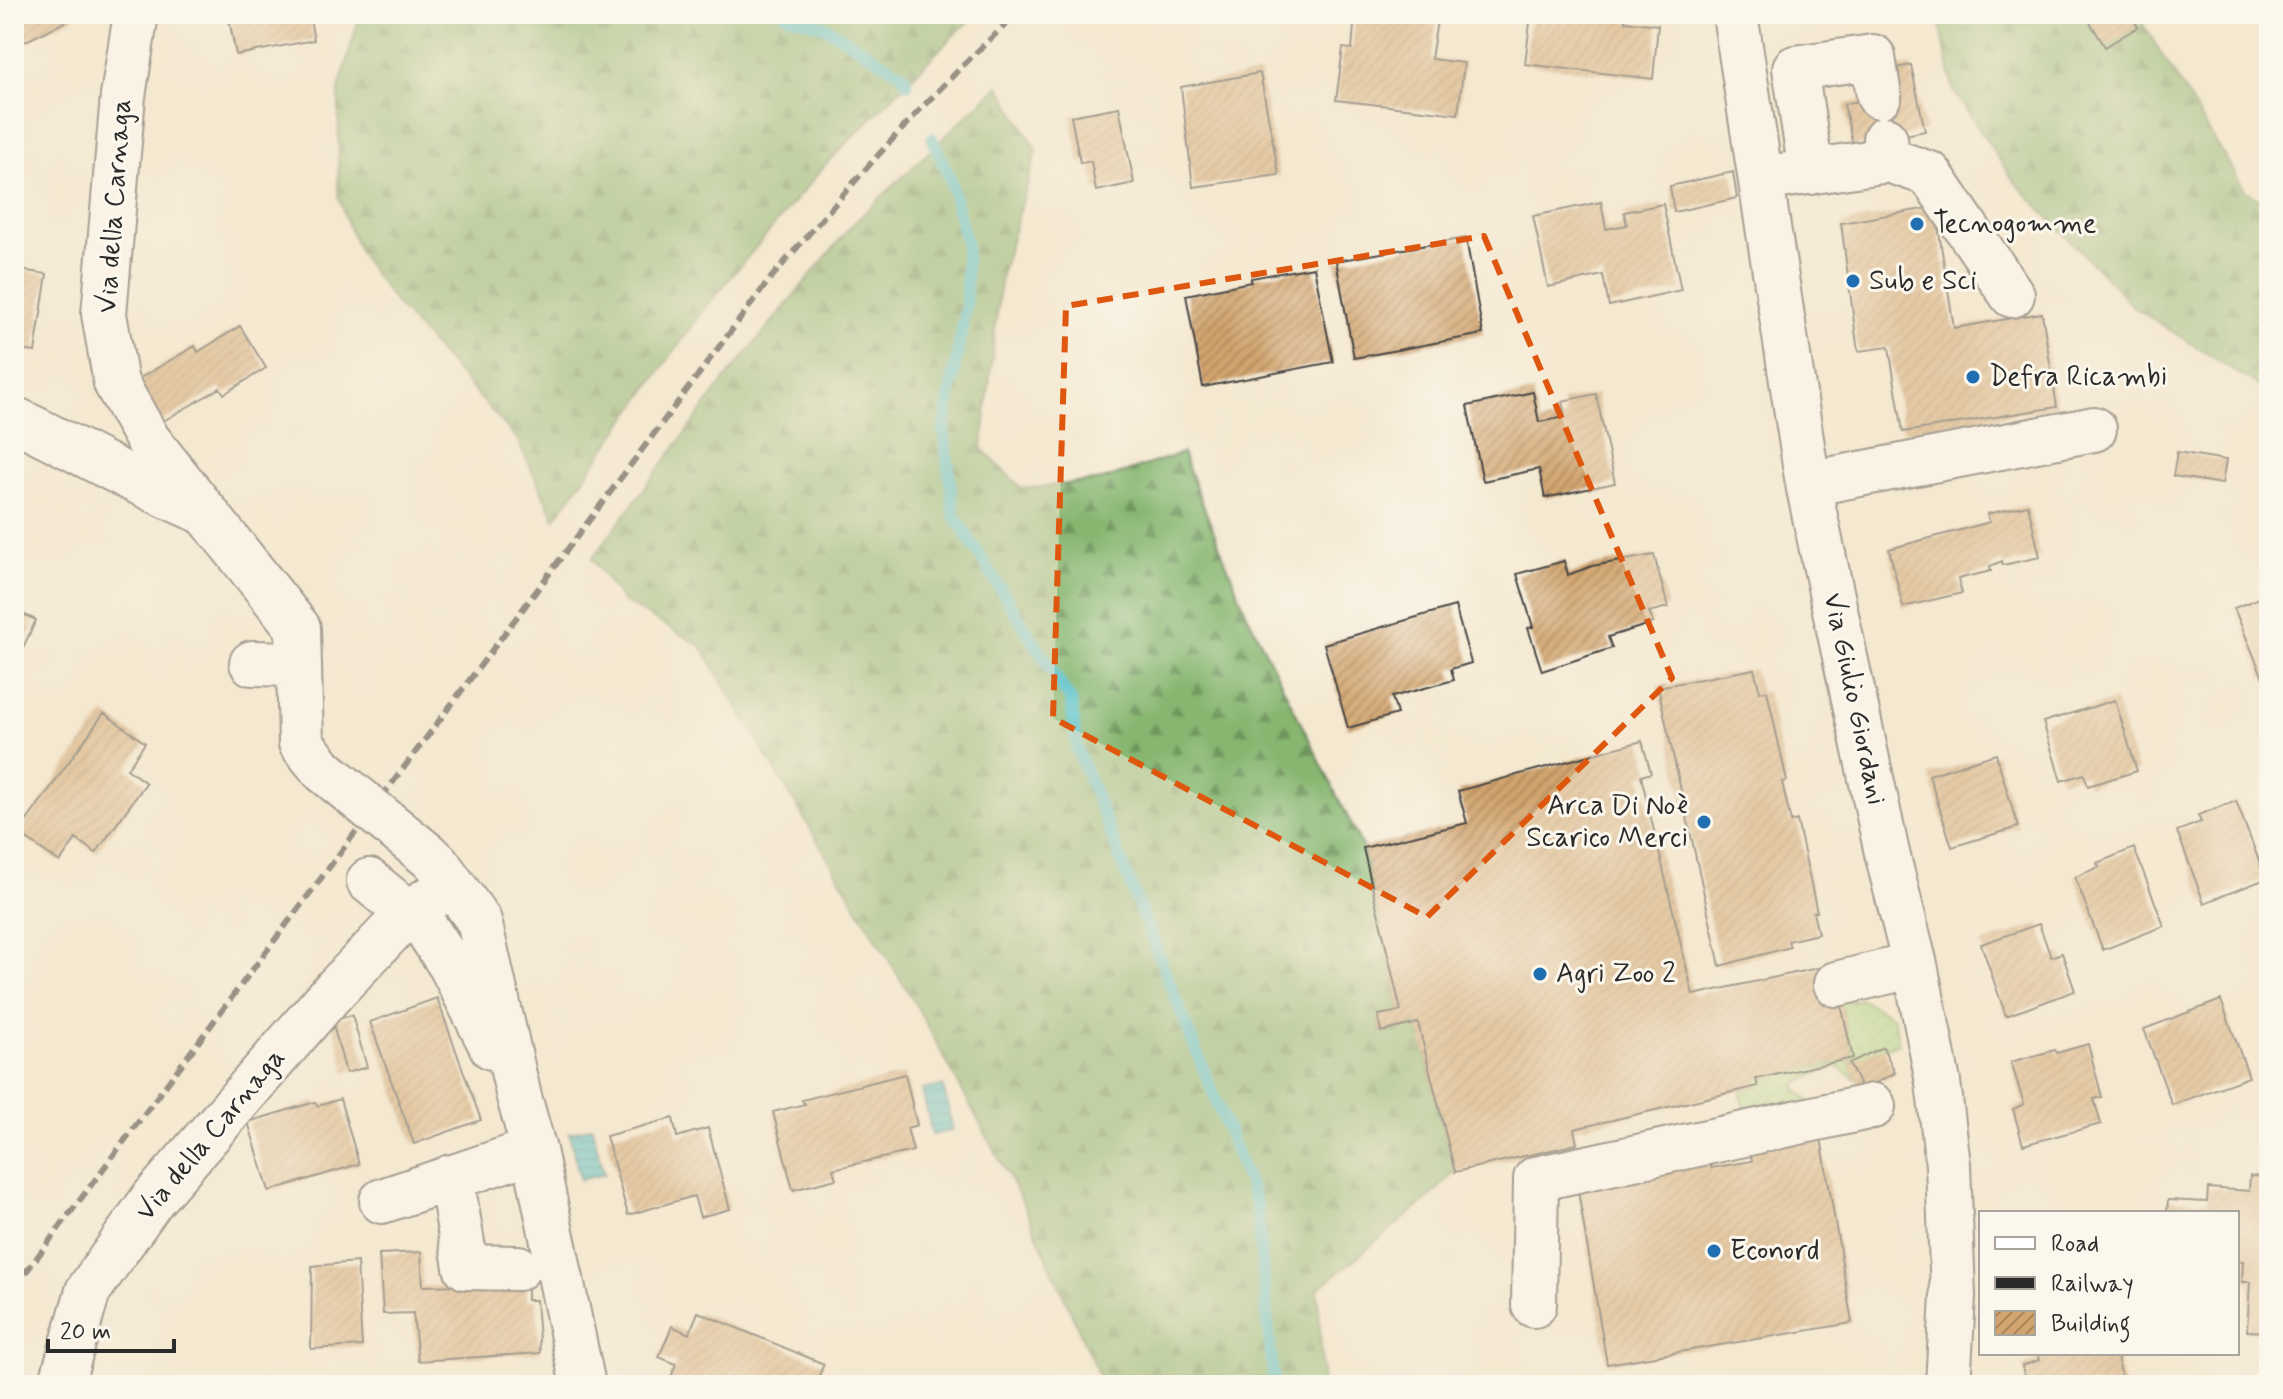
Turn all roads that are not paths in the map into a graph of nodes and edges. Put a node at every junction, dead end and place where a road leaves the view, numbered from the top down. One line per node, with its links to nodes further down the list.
1 (136, 14): 10 (street, Via della Carnaga)
2 (1735, 14): 5 (street, Via Giulio Giordani)
3 (1879, 96): 4 (street)
4 (1811, 172): 5 (street); 6 (street)
5 (1759, 180): 9 (street, Via Giulio Giordani)
6 (2012, 295)
7 (14, 419): 10 (street, Via della Carnaga)
8 (2094, 429): 9 (street)
9 (1808, 484): 16 (street, Via Giulio Giordani)
10 (206, 513): 12 (street, Via della Carnaga)
11 (252, 663): 12 (street)
12 (299, 664): 13 (street, Via della Carnaga, bridge)
13 (444, 872): 15 (street, Via della Carnaga); 18 (street, Via della Carnaga)
14 (369, 881): 15 (street, Via della Carnaga)
15 (408, 913): 18 (street, Via della Carnaga); 25 (street, Via della Carnaga)
16 (1915, 965): 17 (street); 27 (street, Via Giulio Giordani)
17 (1836, 984)
18 (519, 1097): 20 (street, Via della Carnaga)
19 (1873, 1106): 24 (street)
20 (534, 1150): 21 (street); 26 (street, Via della Carnaga)
21 (451, 1177): 22 (street); 23 (street)
22 (382, 1201)
23 (518, 1268)
24 (1534, 1305)
25 (61, 1385)
26 (583, 1385)
27 (1948, 1385)

